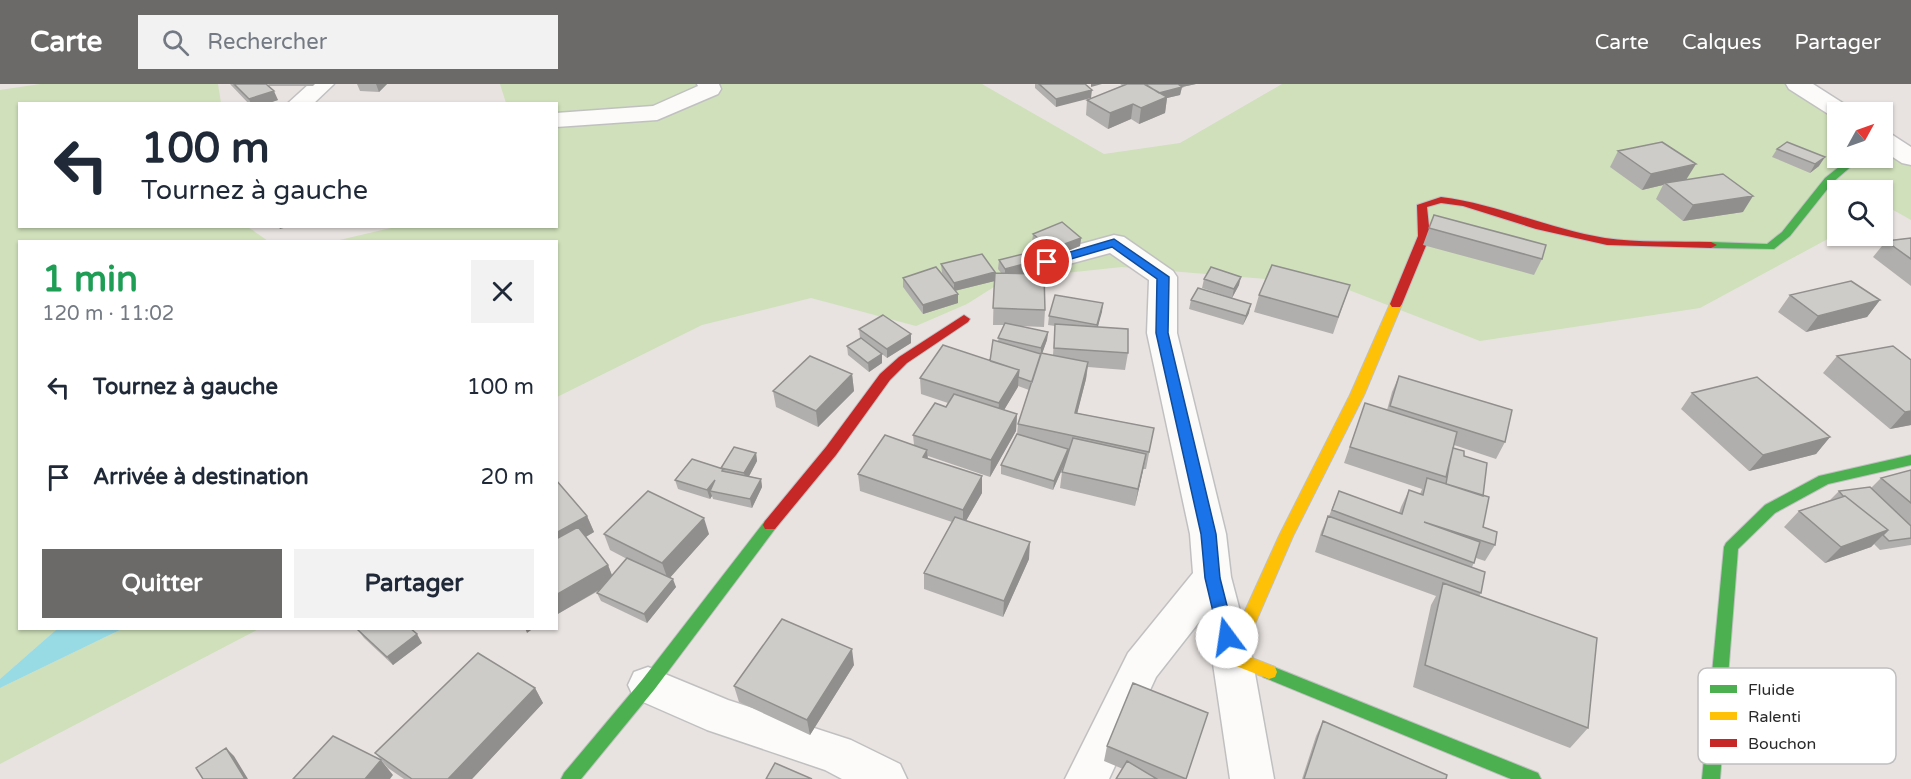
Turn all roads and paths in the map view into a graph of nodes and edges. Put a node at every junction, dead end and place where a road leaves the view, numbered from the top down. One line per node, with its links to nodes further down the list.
1 (323, 84): 4 (street)
2 (708, 84): 6 (street)
3 (1810, 86): 5 (street)
4 (300, 102)
5 (1829, 102)
6 (558, 120)
7 (1844, 168): 12 (street)
8 (1047, 262): 11 (street)
9 (964, 319): 14 (street)
10 (1911, 460): 13 (street)
11 (1212, 578): 12 (street); 18 (street)
12 (1232, 657): 19 (street); 20 (street)
13 (1721, 668)
14 (648, 685): 16 (street); 17 (street)
15 (1712, 764): 21 (street)
16 (570, 779)
17 (885, 779)
18 (1087, 779)
19 (1252, 779)
20 (1532, 779)
21 (1711, 779)

